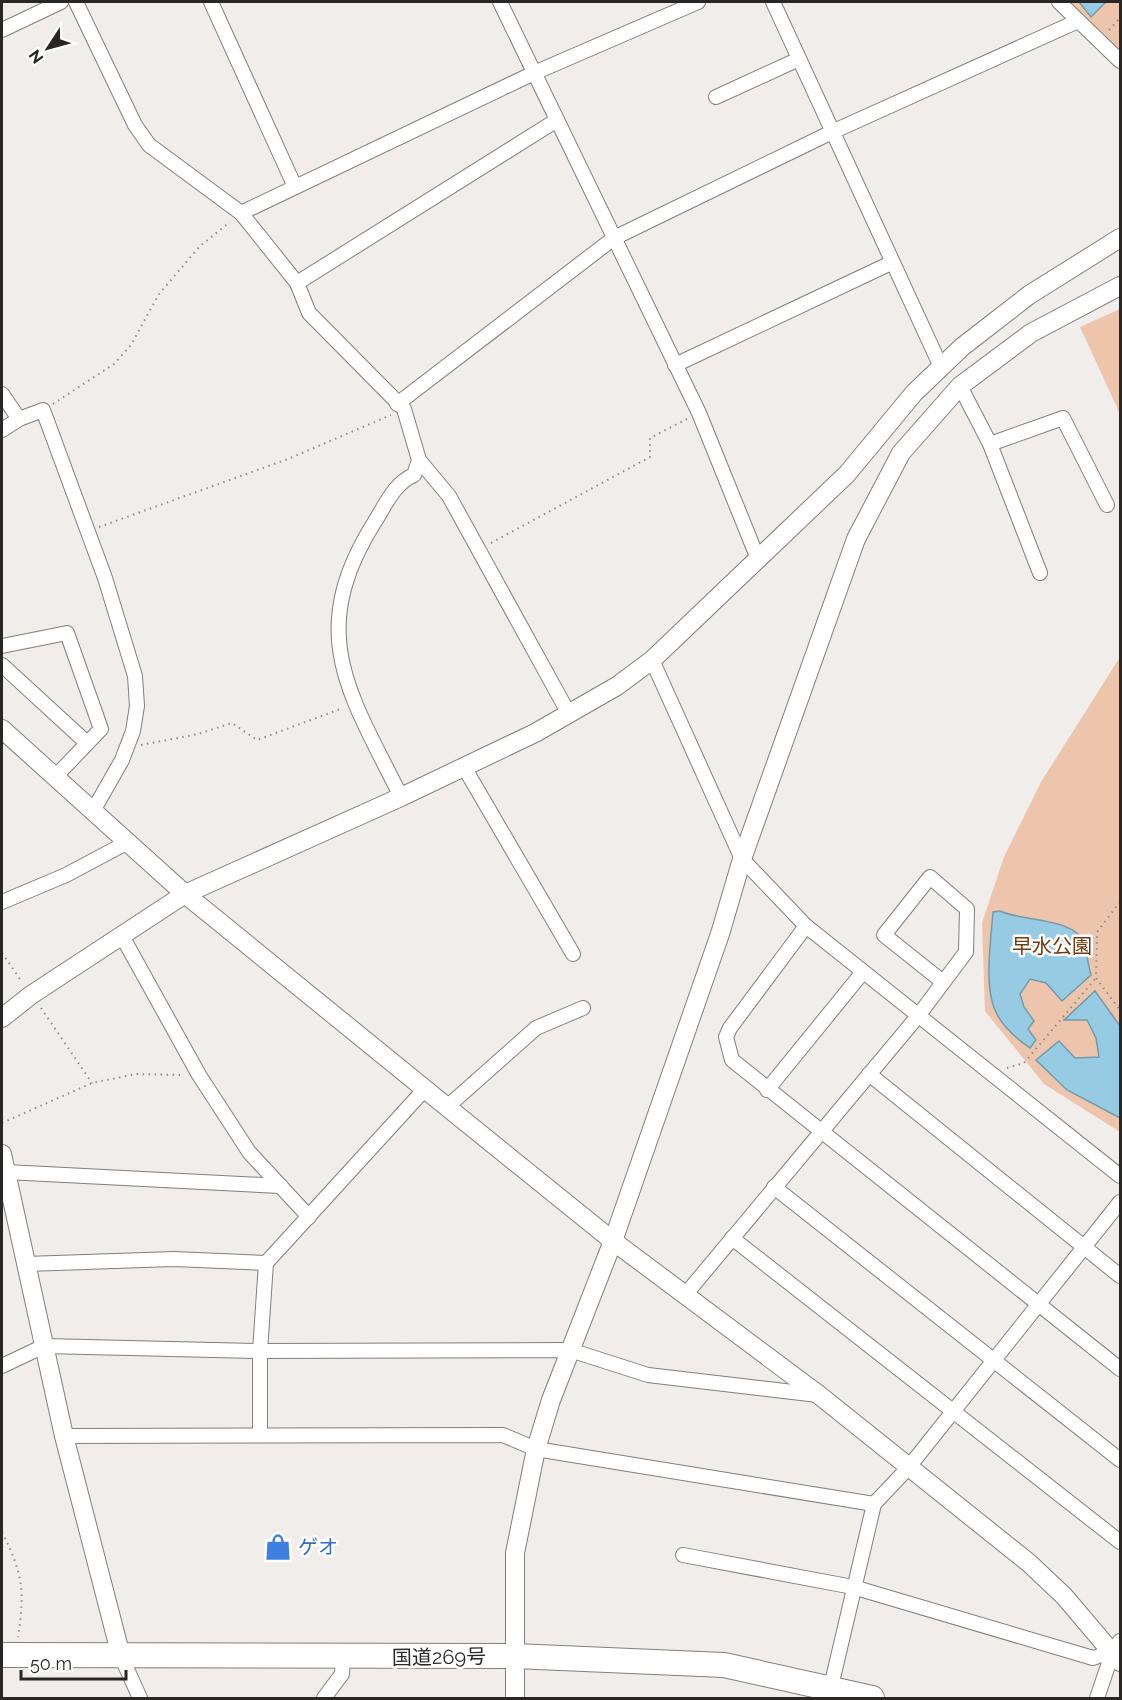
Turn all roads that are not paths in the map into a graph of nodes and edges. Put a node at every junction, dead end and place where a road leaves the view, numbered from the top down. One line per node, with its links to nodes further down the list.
1 (61, 2): 9 (street)
2 (76, 2): 17 (street)
3 (211, 2): 16 (street)
4 (500, 2): 12 (street)
5 (698, 2): 12 (street)
6 (773, 2): 10 (street)
7 (1059, 2): 8 (street)
8 (1078, 21): 11 (street); 15 (street)
9 (2, 30)
10 (799, 58): 13 (street); 15 (street)
11 (1120, 61)
12 (534, 73): 14 (street); 16 (street)
13 (716, 97)
14 (557, 120): 18 (street); 21 (street)
15 (832, 132): 18 (street); 20 (street)
16 (295, 186): 17 (street)
17 (241, 213): 21 (street)
18 (614, 238): 23 (street); 27 (street)
19 (1120, 238): 24 (street)
20 (891, 263): 23 (street); 24 (street)
21 (297, 283): 27 (street)
22 (1120, 286): 25 (street)
23 (675, 365): 33 (street)
24 (941, 367): 33 (street)
25 (960, 386): 30 (street); 46 (street)
26 (2, 394): 28 (street)
27 (401, 406): 31 (street)
28 (19, 419): 29 (street); 44 (street)
29 (2, 430)
30 (990, 444): 32 (street); 34 (street)
31 (419, 460): 38 (street); 43 (street)
32 (1107, 505)
33 (758, 559): 36 (street)
34 (1040, 573)
35 (2, 646): 40 (street)
36 (652, 660): 38 (street); 46 (street)
37 (2, 665): 40 (street)
38 (569, 714): 41 (street)
39 (2, 729): 42 (street)
40 (87, 743): 42 (street)
41 (464, 767): 43 (street); 51 (street)
42 (55, 777): 44 (street)
43 (401, 797): 47 (street)
44 (93, 811): 45 (street)
45 (128, 842): 47 (street); 48 (street)
46 (742, 859): 49 (street); 69 (street)
47 (185, 894): 50 (street); 58 (street)
48 (2, 902)
49 (806, 926): 52 (street); 59 (street)
50 (122, 936): 56 (street); 64 (street)
51 (573, 954)
52 (864, 972): 55 (street); 59 (street)
53 (943, 982): 53 (street); 55 (street)
54 (583, 1008): 60 (street)
55 (918, 1016): 57 (street); 63 (street)
56 (2, 1018)
57 (869, 1074): 61 (street); 70 (street)
58 (425, 1089): 60 (street); 67 (street)
59 (767, 1090): 61 (street)
60 (447, 1107): 69 (street)
61 (820, 1133): 65 (street); 75 (street)
62 (4, 1163): 64 (street); 72 (street)
63 (1120, 1176)
64 (281, 1186): 67 (street)
65 (774, 1187): 68 (street); 79 (street)
66 (1120, 1202): 70 (street)
67 (309, 1217): 71 (street)
68 (732, 1238): 74 (street); 83 (street)
69 (613, 1241): 74 (street); 77 (street)
70 (1084, 1247): 73 (street); 75 (street)
71 (266, 1263): 72 (street); 78 (street)
72 (26, 1264): 76 (street)
73 (1120, 1276)
74 (685, 1295): 82 (street)
75 (1039, 1304): 79 (street); 81 (street)
76 (44, 1346): 78 (street); 80 (street); 85 (street)
77 (570, 1350): 78 (street); 82 (street); 86 (street)
78 (260, 1351): 84 (street)
79 (994, 1360): 83 (street); 87 (street)
80 (2, 1366)
81 (1120, 1369)
82 (819, 1395): 88 (street)
83 (953, 1411): 88 (street); 90 (street)
84 (260, 1435): 85 (street); 86 (street)
85 (64, 1436): 95 (street)
86 (536, 1449): 89 (street); 96 (street)
87 (1120, 1460)
88 (908, 1468): 89 (street); 93 (street)
89 (874, 1504): 92 (street)
90 (1120, 1542)
91 (683, 1555): 92 (street)
92 (853, 1587): 93 (street); 98 (street)
93 (1118, 1651): 103 (street)
94 (9, 1655): 95 (highway, 国道269号)
95 (121, 1656): 97 (highway, 国道269号); 99 (street)
96 (514, 1656): 97 (highway, 国道269号); 98 (highway, 国道269号); 101 (street)
97 (343, 1658): 100 (street)
98 (829, 1693): 102 (highway, 国道269号)
99 (140, 1698)
100 (324, 1698)
101 (516, 1698)
102 (872, 1698)
103 (1097, 1698)

